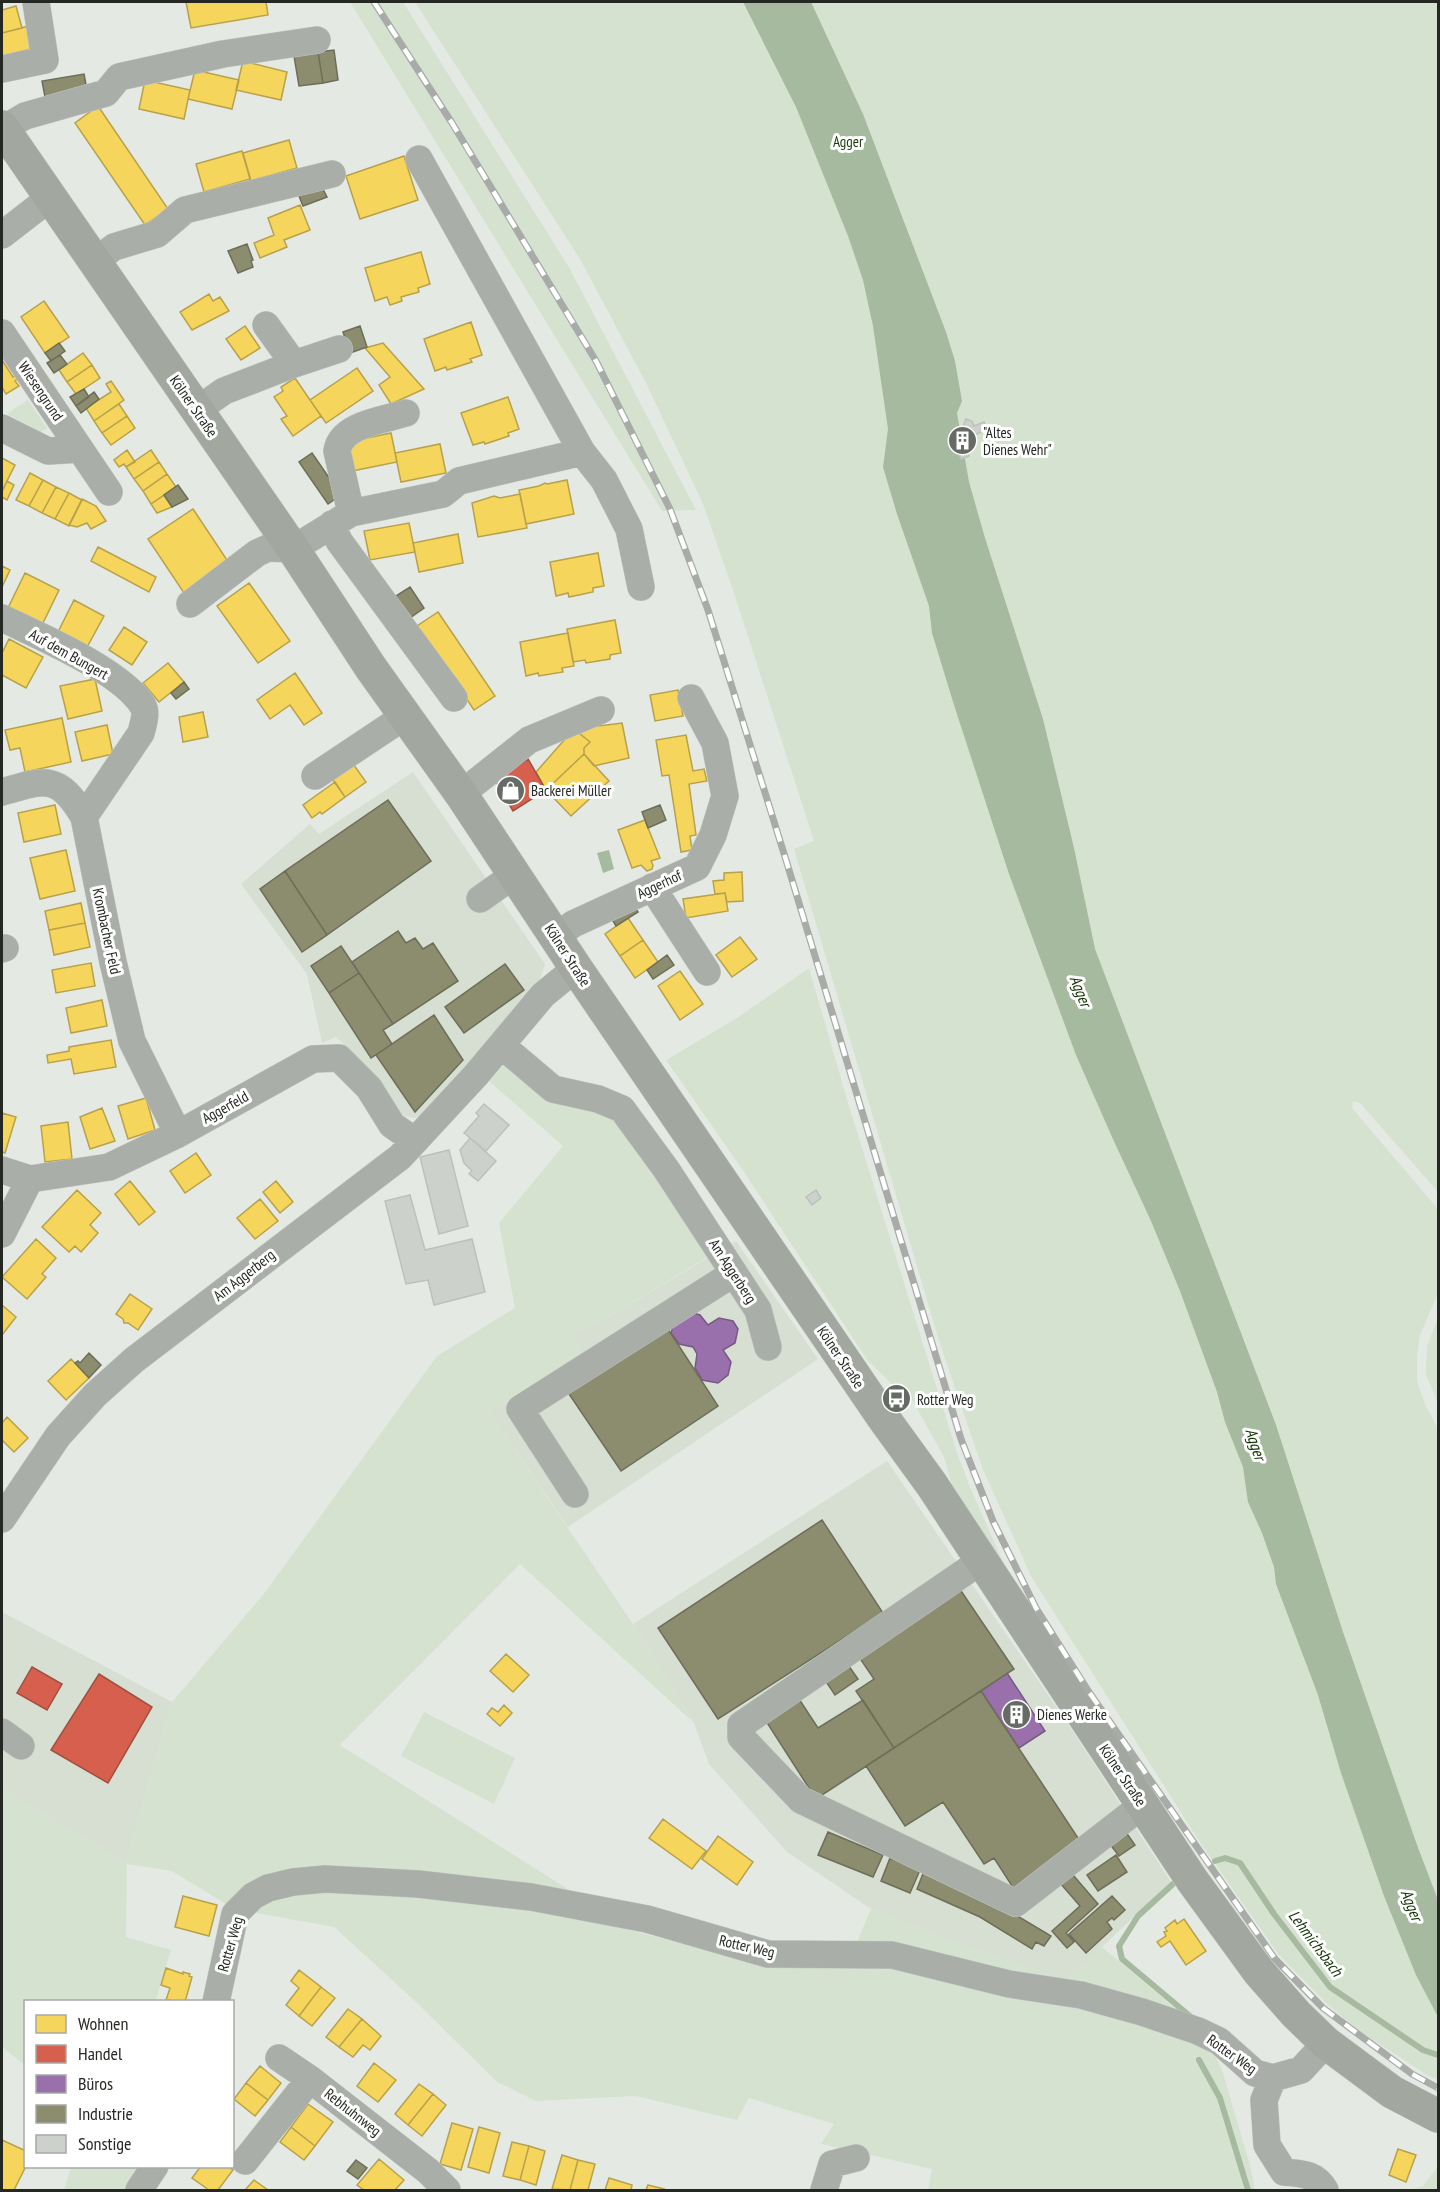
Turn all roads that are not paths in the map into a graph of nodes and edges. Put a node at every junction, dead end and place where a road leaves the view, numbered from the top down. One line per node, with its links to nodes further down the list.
1 (36, 2): 3 (street)
2 (317, 40): 4 (street, Kölner Straße)
3 (2, 69)
4 (2, 128): 7 (main road, Kölner Straße)
5 (418, 159): 18 (street)
6 (332, 174): 9 (street)
7 (51, 197): 8 (street); 9 (main road, Kölner Straße)
8 (2, 235)
9 (95, 261): 14 (main road, Kölner Straße)
10 (266, 325): 13 (street)
11 (2, 333): 17 (street, Wiesengrund)
12 (339, 349): 13 (street)
13 (294, 364): 14 (street)
14 (197, 410): 21 (main road, Kölner Straße)
15 (406, 413): 20 (street)
16 (2, 428): 17 (street)
17 (80, 449): 19 (street, Wiesengrund)
18 (582, 452): 20 (street); 22 (street)
19 (109, 492)
20 (342, 519): 21 (street); 25 (street)
21 (293, 549): 23 (street); 28 (main road, Kölner Straße)
22 (641, 587)
23 (190, 604)
24 (2, 618): 32 (street, Auf dem Bungert)
25 (454, 698)
26 (691, 698): 34 (street, Aggerhof)
27 (600, 710): 31 (street)
28 (405, 716): 29 (street); 31 (main road, Kölner Straße)
29 (315, 776)
30 (2, 792): 32 (street, Krombacher Feld)
31 (461, 794): 33 (main road, Kölner Straße)
32 (84, 817): 40 (street, Krombacher Feld)
33 (514, 875): 35 (street); 36 (main road, Kölner Straße)
34 (652, 887): 36 (street, Aggerhof); 38 (street)
35 (480, 899)
36 (556, 937): 37 (main road, Kölner Straße)
37 (576, 968): 39 (street, Am Aggerberg); 49 (main road, Kölner Straße)
38 (707, 972)
39 (501, 1045): 41 (street, Am Aggerberg); 45 (street, Am Aggerberg)
40 (178, 1134): 41 (street, Aggerfeld); 43 (street, Aggerfeld)
41 (415, 1141): 48 (street, Am Aggerberg)
42 (2, 1170): 43 (street, Aggerfeld)
43 (30, 1179): 44 (street)
44 (2, 1234)
45 (734, 1273): 46 (street, Am Aggerberg); 47 (street)
46 (768, 1347)
47 (575, 1494)
48 (2, 1519)
49 (981, 1561): 50 (main road, Kölner Straße); 50 (street)
50 (1141, 1803): 52 (main road, Kölner Straße)
51 (216, 2000): 54 (street, Rotter Weg)
52 (1326, 2043): 54 (street, Rotter Weg); 56 (main road, Kölner Straße)
53 (279, 2058): 55 (street)
54 (1272, 2078): 63 (street)
55 (310, 2079): 58 (street, Rebhuhnweg); 61 (street, Rebhuhnweg)
56 (1438, 2116)
57 (856, 2158): 62 (street)
58 (245, 2162)
59 (154, 2168): 60 (street)
60 (139, 2190)
61 (447, 2190)
62 (824, 2190)
63 (1325, 2190)

